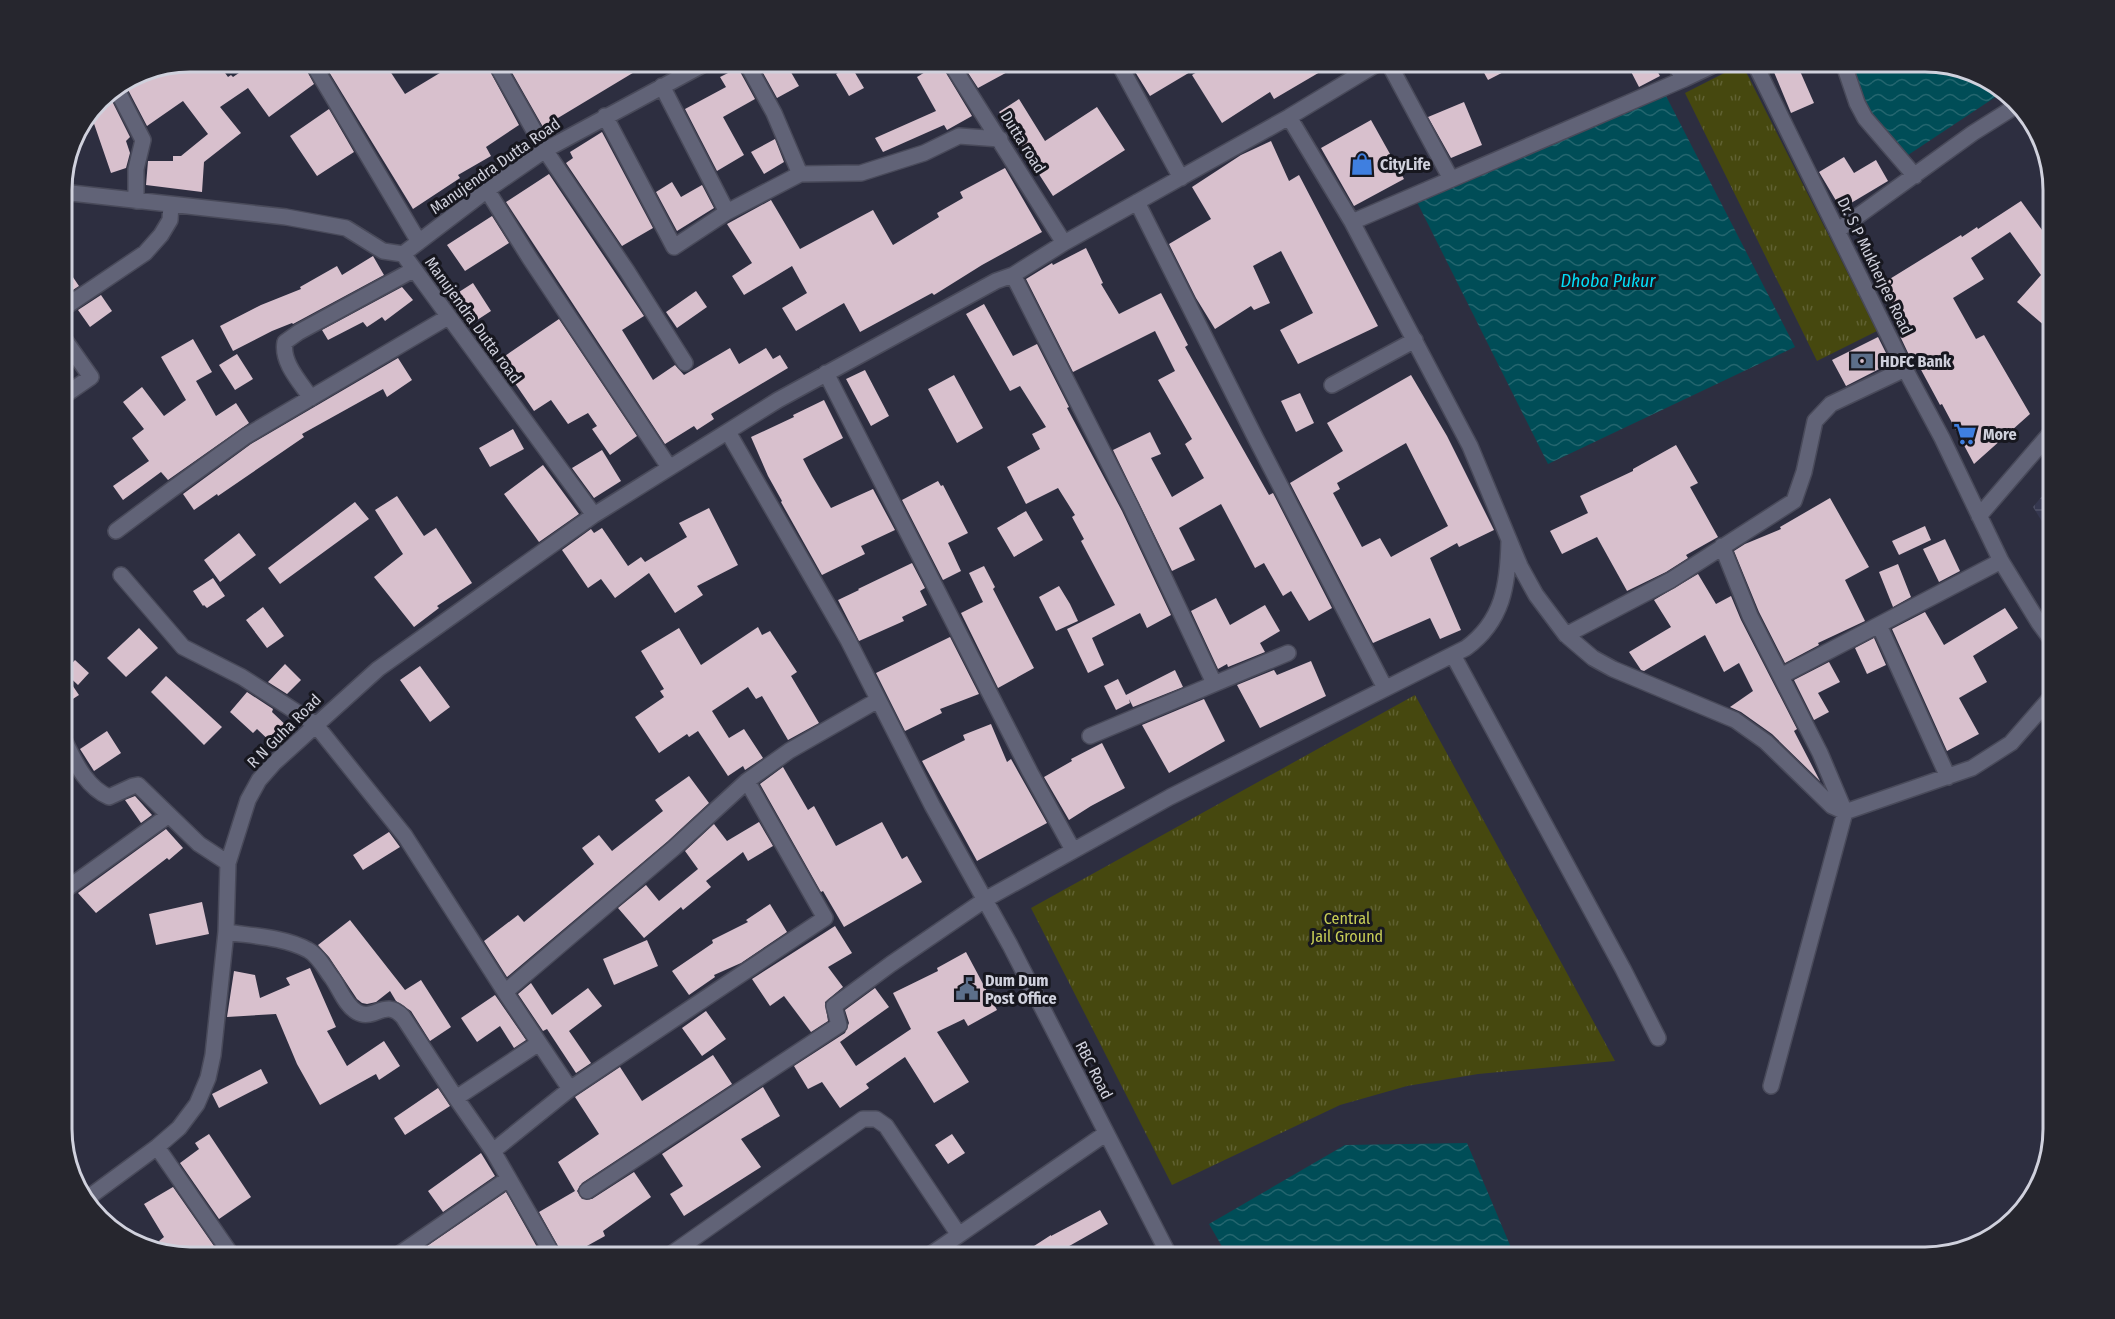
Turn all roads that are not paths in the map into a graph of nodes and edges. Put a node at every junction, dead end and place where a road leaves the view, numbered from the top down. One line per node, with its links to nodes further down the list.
1 (318, 72): 33 (street)
2 (501, 72): 20 (street)
3 (689, 72): 14 (street, Manujendra Dutta Road)
4 (752, 72): 21 (street)
5 (956, 72): 19 (street, Dutta road)
6 (1123, 72): 23 (street)
7 (1363, 72): 18 (street, R N Guha Road)
8 (1393, 72): 24 (street)
9 (1679, 72): 13 (street)
10 (1699, 72): 13 (street)
11 (1762, 72): 32 (street, Dr. S P Mukherjee Road)
12 (1846, 72): 22 (street)
13 (1684, 79): 24 (street)
14 (662, 86): 17 (street, Manujendra Dutta Road); 30 (street)
15 (120, 95): 27 (street)
16 (2011, 108): 22 (street)
17 (605, 116): 20 (street, Manujendra Dutta Road); 30 (street)
18 (1289, 117): 23 (street, R N Guha Road); 31 (street)
19 (1000, 139): 21 (street); 34 (street, Dutta road)
20 (545, 150): 25 (street, Manujendra Dutta Road); 42 (street)
21 (800, 174): 30 (street)
22 (1915, 176): 32 (street)
23 (1181, 178): 28 (street, R N Guha Road)
24 (1452, 179): 31 (street)
25 (487, 190): 33 (street, Manujendra Dutta Road); 50 (street)
26 (72, 193): 27 (street, Manujendra Dutta road)
27 (135, 201): 29 (street, Manujendra Dutta road)
28 (1137, 202): 34 (street, R N Guha Road); 65 (street)
29 (171, 205): 35 (street, Manujendra Dutta road); 38 (street)
30 (727, 212)
31 (1352, 222): 40 (street)
32 (1837, 231): 43 (street, Dr. S P Mukherjee Road)
33 (418, 242): 35 (street, Manujendra Dutta Road)
34 (1064, 243): 37 (street, R N Guha Road)
35 (403, 254): 36 (street, Manujendra Dutta road)
36 (413, 270): 39 (street, Manujendra Dutta road); 47 (street)
37 (1013, 275): 44 (street, R N Guha Road); 64 (street)
38 (72, 302)
39 (447, 317): 47 (street); 51 (street, Manujendra Dutta road)
40 (1415, 340): 45 (street); 54 (street)
41 (72, 350): 46 (street)
42 (685, 363)
43 (1905, 369): 52 (street, Dr. S P Mukherjee Road); 55 (street)
44 (826, 373): 48 (street, R N Guha Road); 75 (street)
45 (1332, 385)
46 (72, 390)
47 (311, 398): 53 (street)
48 (729, 432): 50 (street, R N Guha Road); 66 (street, RBC Road)
49 (2043, 442): 52 (street)
50 (669, 467): 51 (street, R N Guha Road)
51 (594, 515): 68 (street, R N Guha Road)
52 (1980, 516): 56 (street, Dr. S P Mukherjee Road)
53 (116, 531)
54 (1509, 542): 60 (street); 62 (street)
55 (1722, 546): 60 (street); 63 (street)
56 (2001, 561): 58 (street); 59 (street, Dr. S P Mukherjee Road)
57 (121, 575): 68 (street)
58 (1879, 625): 63 (street); 71 (street)
59 (2043, 628)
60 (1566, 635): 73 (street)
61 (1288, 653): 64 (street)
62 (1453, 655): 65 (street); 81 (street)
63 (1781, 676): 73 (street)
64 (1214, 683): 69 (street)
65 (1385, 688): 75 (street)
66 (878, 700): 72 (street); 78 (street, RBC Road)
67 (2043, 706): 71 (street)
68 (315, 724): 76 (street, R N Guha Road); 80 (street)
69 (1090, 736)
70 (72, 754): 74 (street)
71 (1948, 777): 73 (street)
72 (747, 781): 80 (street); 84 (street)
73 (1845, 812): 83 (street)
74 (169, 815): 76 (street); 77 (street)
75 (1073, 850): 78 (street)
76 (228, 863): 79 (street, R N Guha Road)
77 (72, 885)
78 (986, 899): 86 (street, RBC Road); 90 (street)
79 (226, 932): 85 (street); 87 (street, R N Guha Road)
80 (505, 992): 82 (street)
81 (1658, 1038)
82 (539, 1043): 84 (street); 85 (street)
83 (1771, 1086)
84 (570, 1089): 88 (street)
85 (456, 1098): 88 (street)
86 (1106, 1134): 92 (street); 98 (street, RBC Road)
87 (157, 1148): 91 (street, R N Guha Road); 93 (street)
88 (493, 1151): 89 (street)
89 (508, 1179): 94 (street); 95 (street)
90 (587, 1191)
91 (92, 1195)
92 (959, 1235): 96 (street); 97 (street)
93 (226, 1247)
94 (409, 1247)
95 (548, 1247)
96 (682, 1247)
97 (942, 1247)
98 (1165, 1247)

